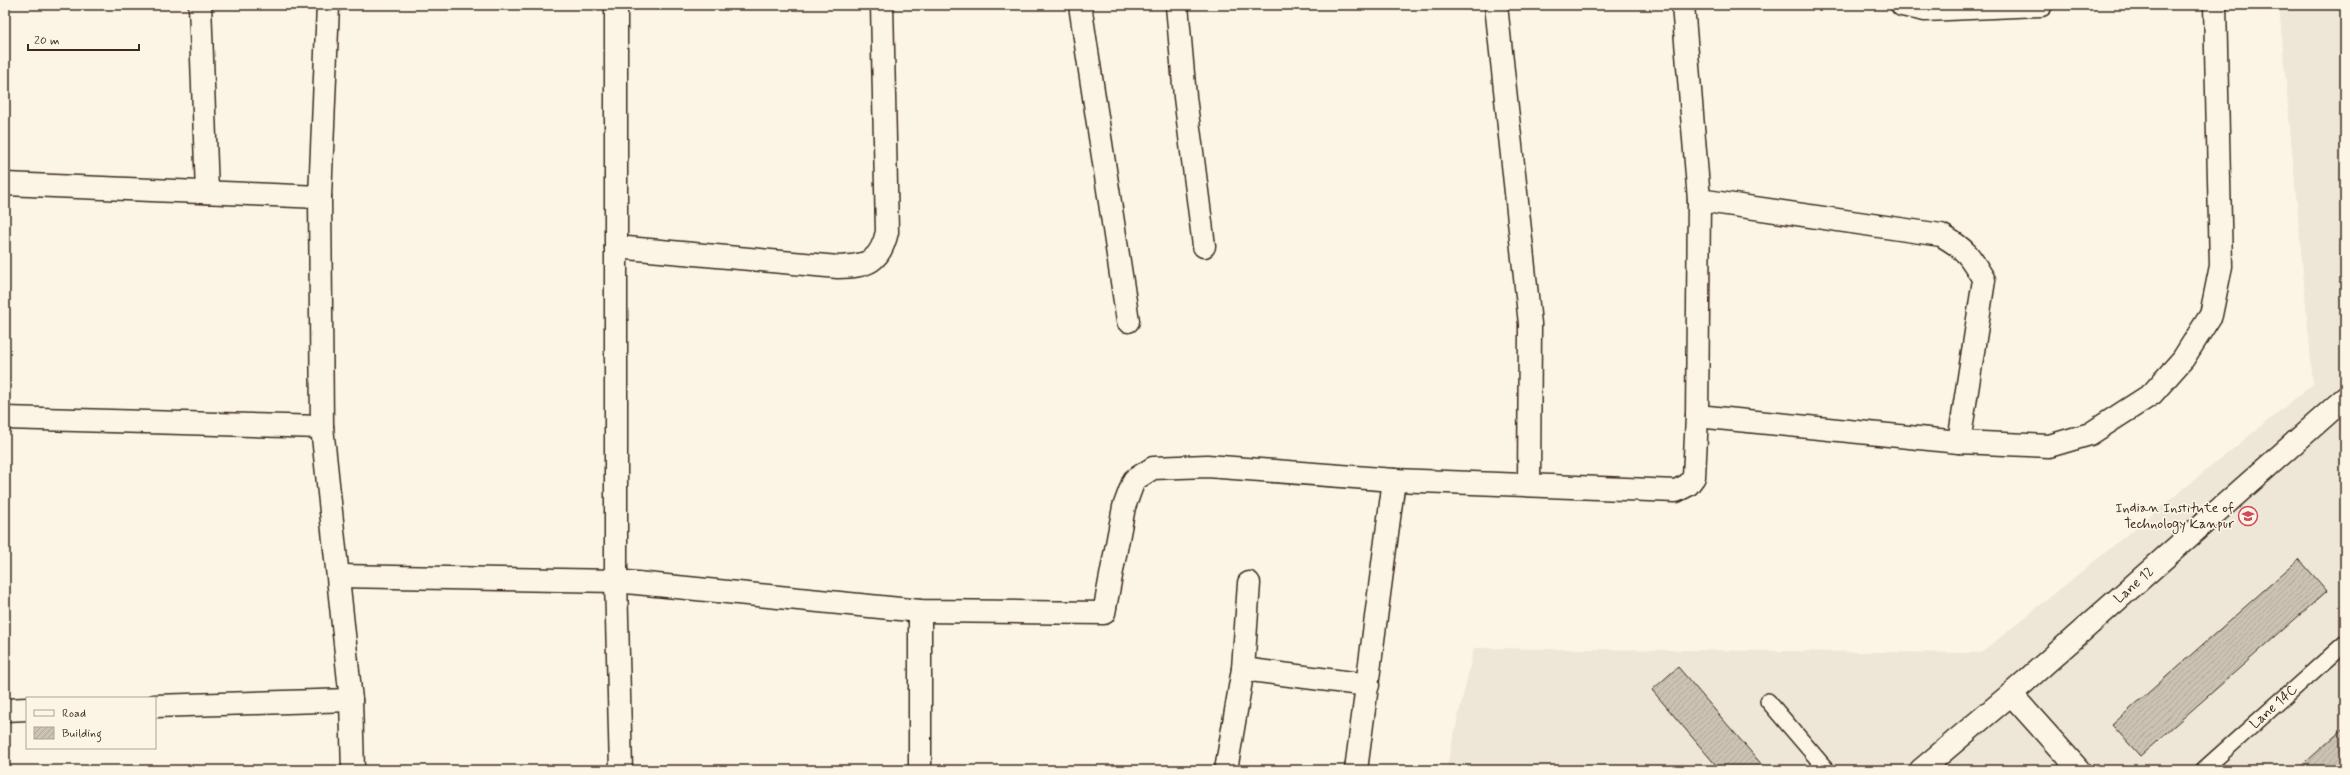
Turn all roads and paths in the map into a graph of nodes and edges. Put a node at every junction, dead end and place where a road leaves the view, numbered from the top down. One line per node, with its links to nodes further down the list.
1 (200, 5): 13 (street)
2 (328, 5): 14 (street)
3 (616, 5): 17 (street)
4 (882, 5): 17 (street)
5 (1080, 5): 18 (street)
6 (1177, 5): 16 (street)
7 (1496, 5): 25 (street)
8 (1683, 5): 15 (street)
9 (1902, 5): 10 (street)
10 (2041, 5)
11 (2215, 5): 23 (street)
12 (5, 184): 13 (street)
13 (207, 192): 14 (street)
14 (320, 197): 22 (street)
15 (1699, 200): 20 (street); 23 (street)
16 (1204, 246)
17 (616, 247): 27 (street)
18 (1128, 321)
19 (2345, 398): 33 (street, Lane 12)
20 (1697, 416): 23 (street); 25 (street)
21 (5, 418): 22 (street)
22 (322, 427): 26 (street)
23 (1959, 442)
24 (1394, 480): 25 (street); 29 (street); 32 (street)
25 (1529, 485)
26 (339, 576): 27 (street); 34 (street)
27 (616, 582): 29 (street); 40 (street)
28 (1249, 583): 31 (street)
29 (920, 611): 41 (street)
30 (2345, 643): 47 (lane, Lane 14C)
31 (1243, 670): 32 (street); 42 (street)
32 (1368, 685): 43 (street)
33 (2011, 694): 45 (street, Lane 12); 46 (street)
34 (351, 700): 36 (street); 39 (street)
35 (1768, 701): 44 (lane)
36 (156, 706)
37 (26, 709): 38 (street)
38 (5, 710)
39 (353, 770)
40 (621, 770)
41 (920, 770)
42 (1226, 770)
43 (1356, 770)
44 (1827, 770)
45 (1921, 770)
46 (2079, 770)
47 (2204, 770)

